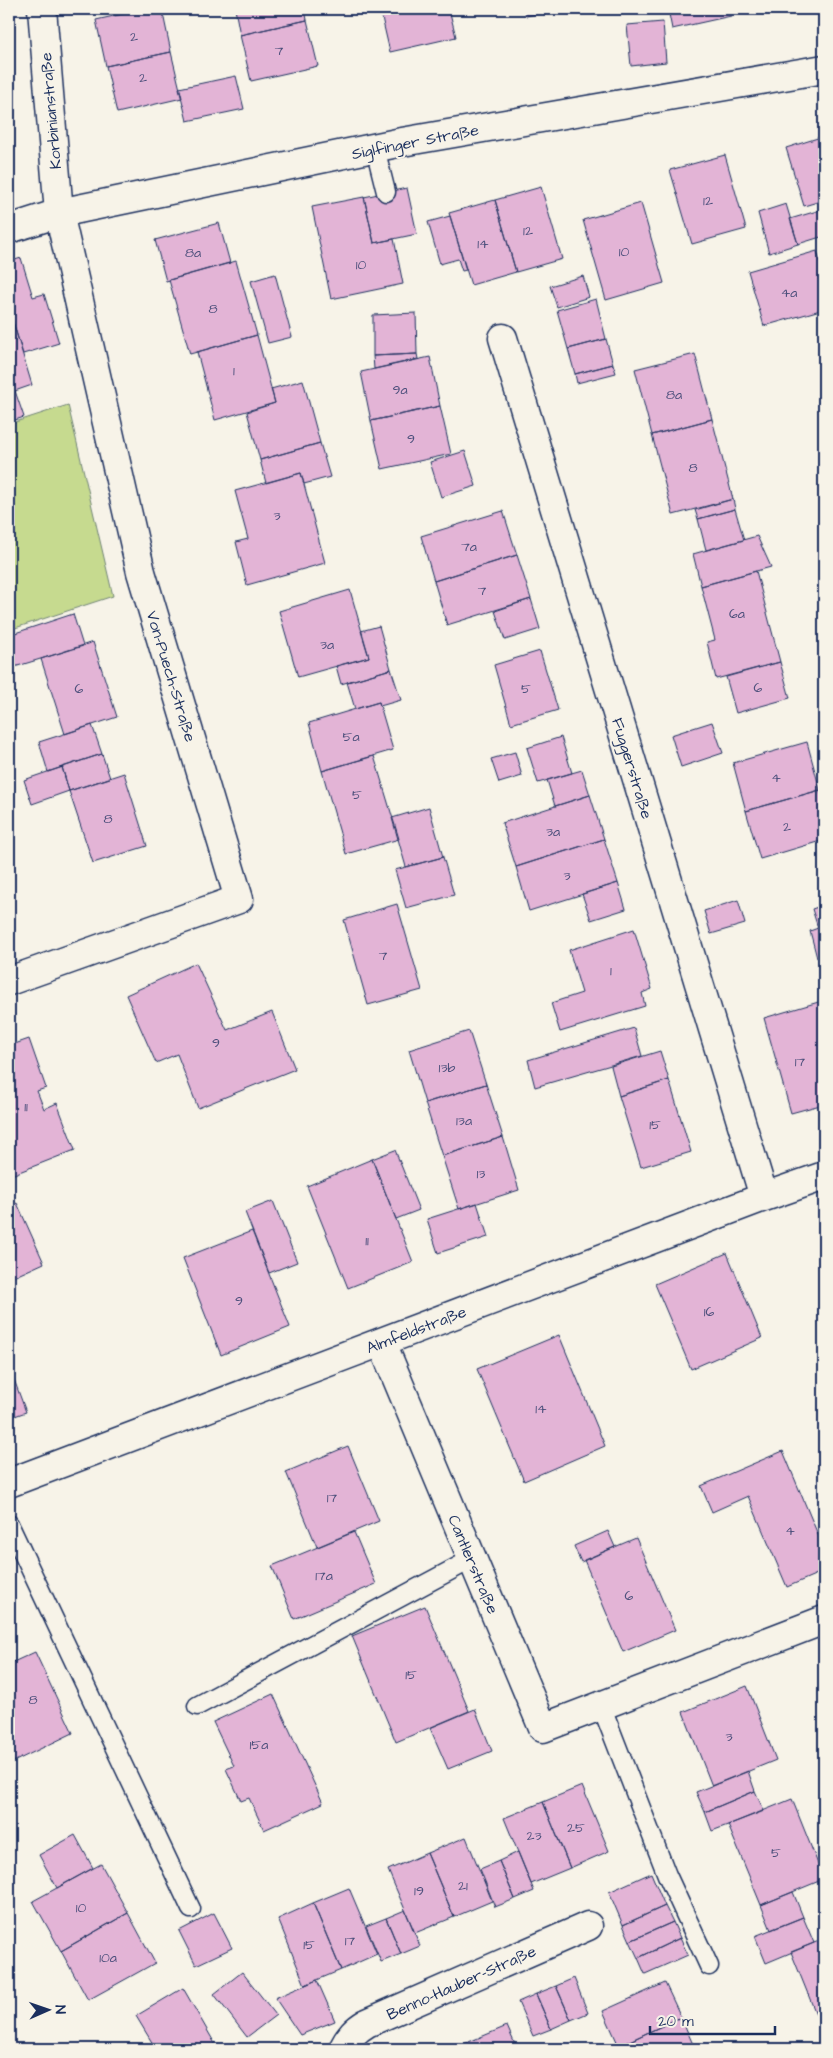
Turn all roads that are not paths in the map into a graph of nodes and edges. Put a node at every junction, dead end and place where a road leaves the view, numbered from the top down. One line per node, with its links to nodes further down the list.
1 (42, 9): 5 (street, Korbinianstraße)
2 (824, 69): 3 (street, Siglfinger Straße)
3 (375, 148): 4 (lane); 5 (street, Siglfinger Straße)
4 (386, 192)
5 (59, 213): 6 (street, Siglfinger Straße); 8 (street, Von-Puech-Straße)
6 (9, 229)
7 (503, 338): 10 (street, Fuggerstraße)
8 (9, 980)
9 (824, 1176): 10 (street, Almfeldstraße)
10 (764, 1196): 11 (street, Almfeldstraße)
11 (382, 1342): 12 (street, Almfeldstraße); 14 (street, Cantlerstraße)
12 (9, 1483)
13 (9, 1524): 18 (lane)
14 (472, 1559): 16 (street, Cantlerstraße); 17 (lane)
15 (824, 1620): 16 (street, Cantlerstraße)
16 (601, 1705): 20 (lane)
17 (197, 1706)
18 (192, 1909)
19 (588, 1926): 21 (street, Benno-Hauber-Straße)
20 (709, 1966)
21 (343, 2049)

